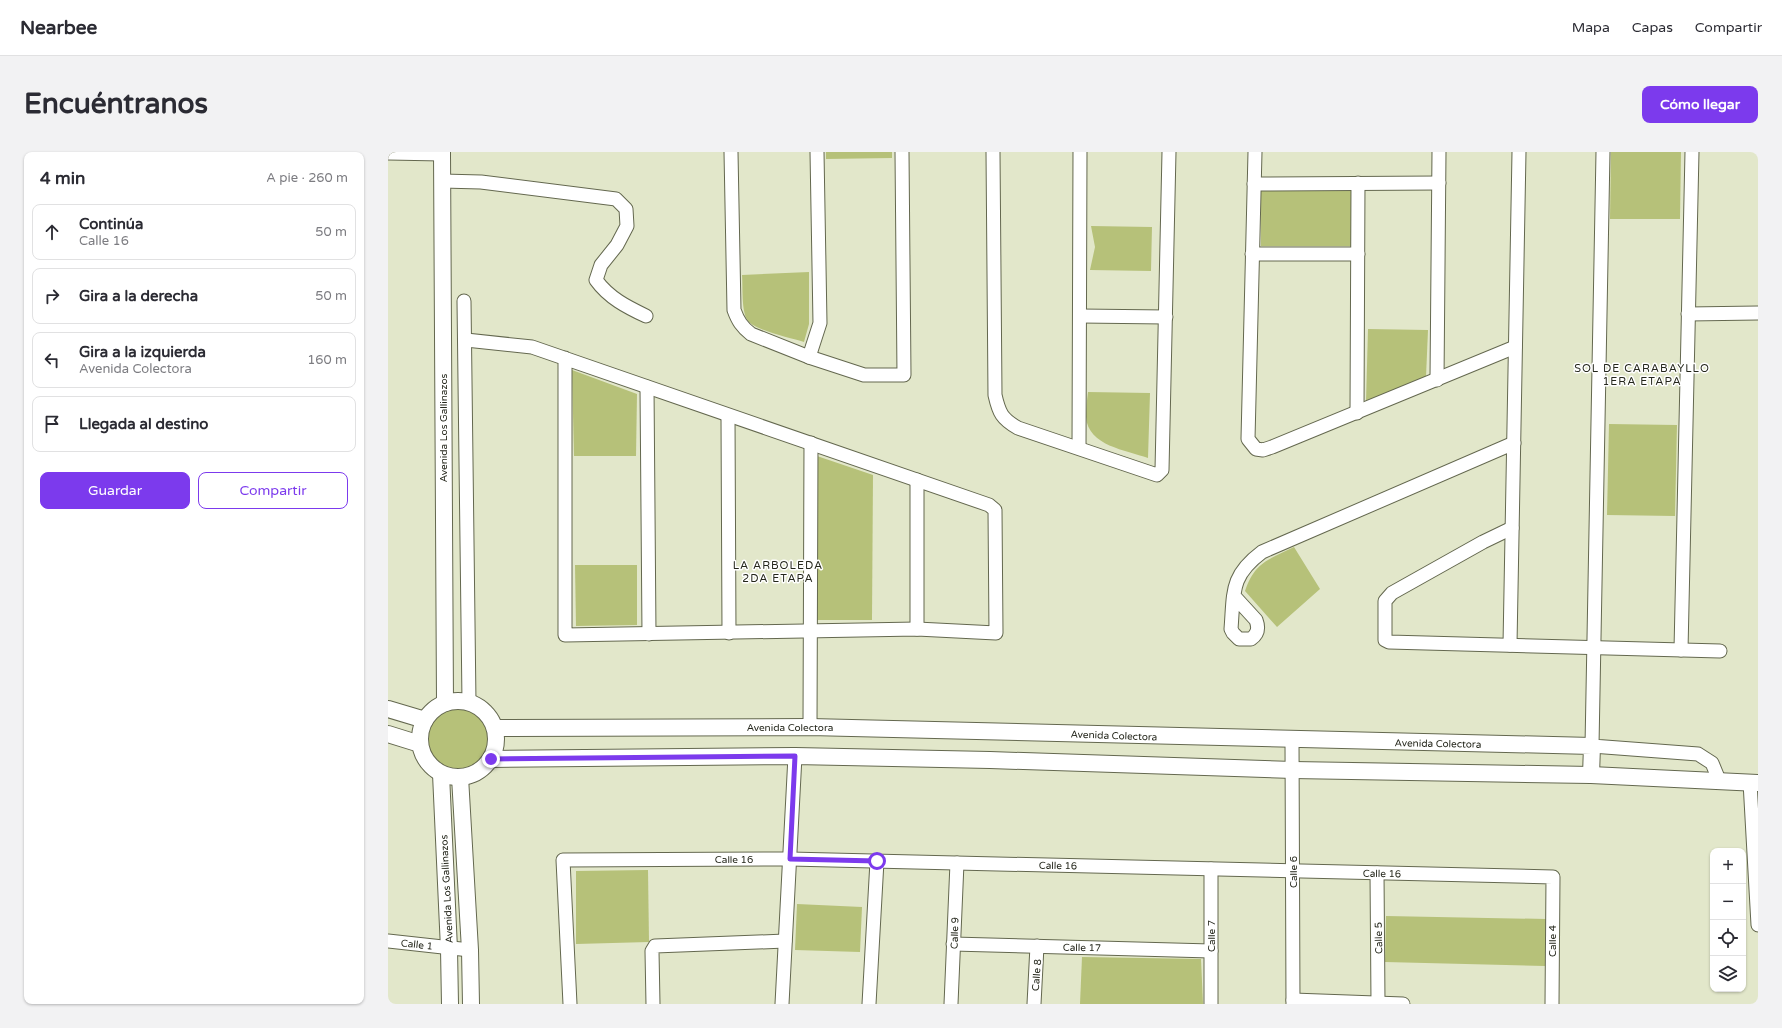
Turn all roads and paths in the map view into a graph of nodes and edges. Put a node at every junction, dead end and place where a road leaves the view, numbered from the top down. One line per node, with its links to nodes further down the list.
1 (731, 152): 28 (street)
2 (817, 152): 28 (street)
3 (902, 152): 28 (street)
4 (993, 152): 36 (street)
5 (1080, 152): 24 (street)
6 (1169, 152): 25 (street)
7 (1255, 152): 17 (street)
8 (1439, 152): 16 (street)
9 (1519, 152): 27 (street)
10 (1603, 152): 45 (street)
11 (1692, 152): 22 (street)
12 (388, 153): 13 (street)
13 (442, 153): 14 (street, Avenida Los Gallinazos)
14 (442, 181): 23 (street); 49 (street, Avenida Los Gallinazos)
15 (1358, 183): 16 (street); 17 (street); 19 (street)
16 (1439, 183): 30 (street)
17 (1254, 184): 18 (street)
18 (1252, 254): 19 (street); 32 (street)
19 (1358, 254): 32 (street)
20 (464, 301): 26 (street)
21 (1758, 313): 22 (street)
22 (1688, 314): 46 (street)
23 (646, 316)
24 (1080, 316): 25 (street); 36 (street)
25 (1166, 317): 36 (street)
26 (466, 340): 29 (street); 48 (street)
27 (1515, 347): 30 (street); 35 (street)
28 (809, 357)
29 (565, 358): 31 (street); 43 (street)
30 (1437, 380): 32 (street)
31 (647, 387): 33 (street); 43 (street)
32 (1357, 413)
33 (728, 416): 34 (street); 42 (street)
34 (811, 443): 37 (street); 41 (street)
35 (1514, 443): 38 (street); 39 (street)
36 (1079, 448)
37 (917, 480): 40 (street); 40 (street)
38 (1512, 528): 44 (street); 44 (street)
39 (1234, 596)
40 (917, 629): 41 (street)
41 (810, 632): 42 (street); 52 (street)
42 (729, 633): 43 (street)
43 (649, 634)
44 (1510, 645): 45 (street)
45 (1593, 647): 46 (street); 57 (street)
46 (1681, 650): 47 (street)
47 (1720, 651)
48 (469, 702): 49 (street); 53 (street)
49 (445, 703): 51 (street)
50 (388, 709): 51 (street)
51 (425, 720): 56 (street)
52 (810, 727): 53 (street, Avenida Colectora); 55 (street, Avenida Colectora)
53 (495, 728): 59 (street)
54 (388, 734): 56 (street)
55 (1292, 740): 57 (street, Avenida Colectora); 60 (street, Calle 6)
56 (420, 744): 61 (street)
57 (1592, 746): 62 (street); 64 (street, Avenida Colectora)
58 (795, 756): 59 (street); 60 (street); 66 (street)
59 (491, 759): 63 (street)
60 (1293, 770): 62 (street); 70 (street, Calle 6)
61 (441, 774): 63 (street); 78 (street, Avenida Los Gallinazos)
62 (1591, 775): 64 (street)
63 (460, 778): 79 (street, Avenida Los Gallinazos)
64 (1719, 780): 65 (street)
65 (1754, 782): 73 (street)
66 (790, 859): 67 (street, Calle 16); 75 (street); 85 (street, Calle 16)
67 (877, 861): 68 (street, Calle 16); 88 (street)
68 (957, 863): 69 (street, Calle 16); 76 (street, Calle 9)
69 (1211, 869): 70 (street, Calle 16); 80 (street, Calle 7)
70 (1293, 871): 71 (street, Calle 16); 81 (street, Calle 6)
71 (1377, 873): 72 (street, Calle 16); 82 (street, Calle 5)
72 (1553, 877): 93 (street, Calle 4)
73 (1758, 925)
74 (388, 941): 78 (street, Calle 1)
75 (786, 942): 86 (street); 87 (street)
76 (953, 944): 77 (street, Calle 17); 89 (street, Calle 9)
77 (1037, 946): 80 (street, Calle 17); 90 (street, Calle 8)
78 (449, 949): 79 (street, Calle 1); 83 (street, Avenida Los Gallinazos)
79 (470, 950): 84 (street, Avenida Los Gallinazos)
80 (1211, 950): 91 (street, Calle 7)
81 (1293, 1002): 82 (street)
82 (1378, 1003): 92 (street)
83 (450, 1004)
84 (471, 1004)
85 (570, 1004)
86 (653, 1004)
87 (782, 1004)
88 (868, 1004)
89 (951, 1004)
90 (1034, 1004)
91 (1211, 1004)
92 (1403, 1004)
93 (1552, 1004)

